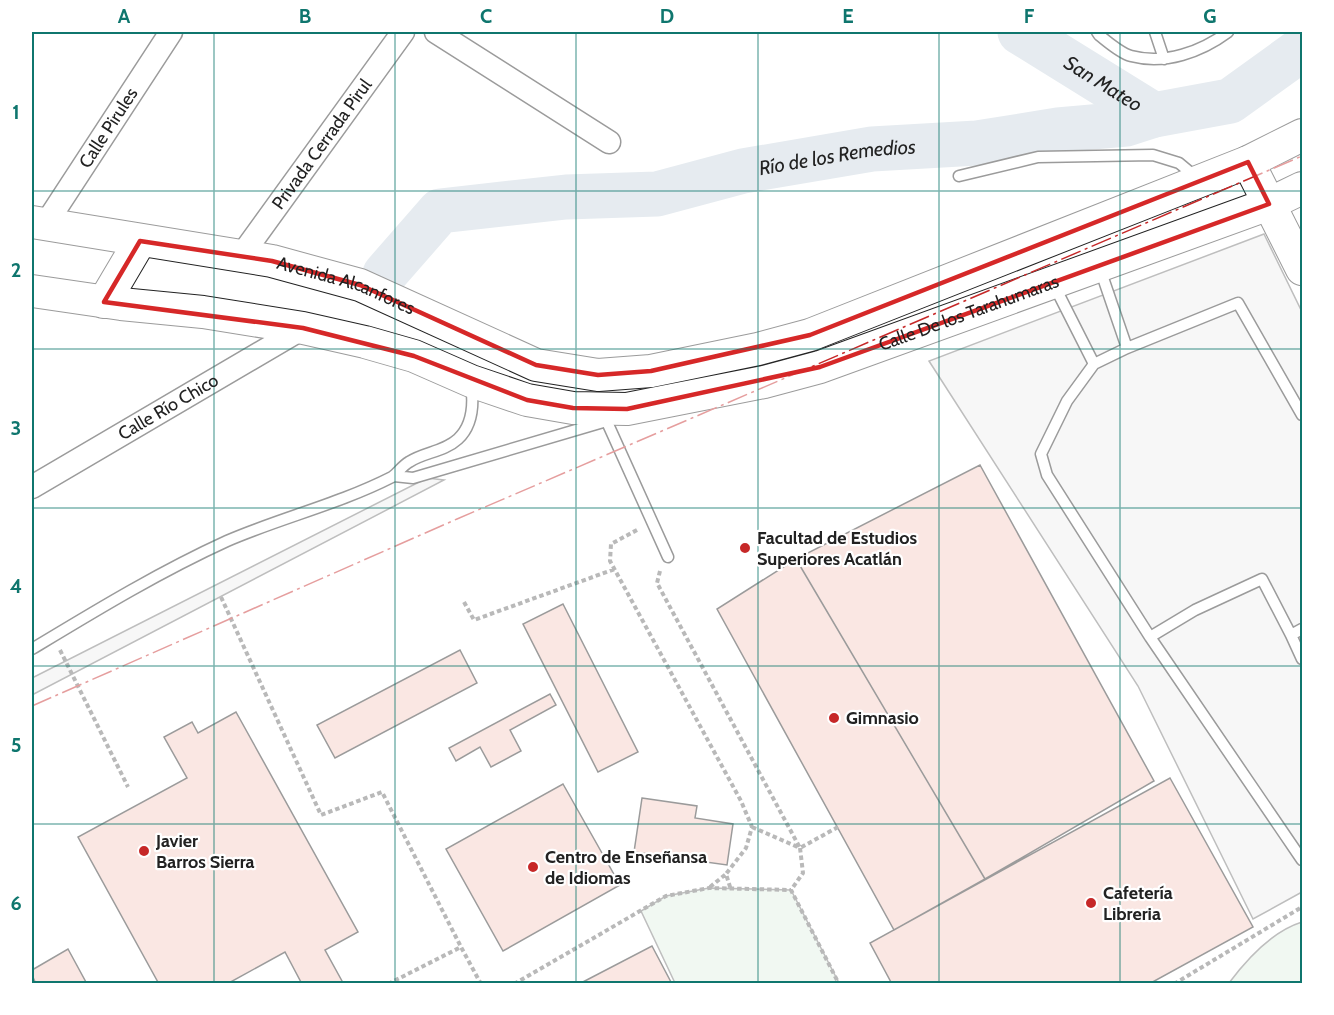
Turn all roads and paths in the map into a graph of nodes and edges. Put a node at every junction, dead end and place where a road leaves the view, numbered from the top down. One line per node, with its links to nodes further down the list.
1 (171, 32): 15 (street, Calle Pirules)
2 (403, 32): 17 (street, Privada Cerrada Pirul)
3 (436, 32): 9 (street)
4 (1097, 32): 7 (lane)
5 (1155, 32): 7 (lane)
6 (1228, 32): 7 (lane)
7 (1164, 59)
8 (1302, 135): 10 (main road, Calle De los Tarahumaras)
9 (609, 142)
10 (1248, 162): 12 (main road, Calle De los Tarahumaras); 14 (main road)
11 (959, 176): 12 (lane)
12 (1199, 180): 26 (main road, Calle De los Tarahumaras)
13 (1302, 188): 14 (main road, Calle De los Tarahumaras)
14 (1269, 204): 18 (main road, Calle De los Tarahumaras); 19 (main road)
15 (38, 224): 16 (main road, Avenida Alcanfores)
16 (140, 241): 17 (main road, Avenida Alcanfores); 22 (main road)
17 (241, 256): 26 (main road, Avenida Alcanfores)
18 (1098, 265): 20 (main road, Calle De los Tarahumaras); 24 (lane)
19 (1302, 269)
20 (1052, 282): 25 (lane); 28 (main road, Calle De los Tarahumaras)
21 (32, 291): 22 (main road)
22 (113, 303): 23 (main road)
23 (303, 328): 27 (main road); 31 (street, Calle Río Chico)
24 (1127, 348): 25 (lane); 29 (lane)
25 (1094, 364): 40 (lane)
26 (651, 371)
27 (471, 381): 28 (main road); 30 (lane)
28 (617, 415): 30 (lane); 32 (lane)
29 (1302, 415)
30 (394, 476): 39 (lane)
31 (32, 487)
32 (653, 522): 33 (lane); 34 (path)
33 (667, 555): 46 (path)
34 (615, 569): 36 (path); 44 (path)
35 (221, 597): 53 (path)
36 (464, 602)
37 (1302, 628): 38 (lane)
38 (1291, 635): 40 (lane); 42 (lane)
39 (53, 636): 41 (lane); 43 (path)
40 (1150, 637): 47 (lane)
41 (32, 649)
42 (1302, 659)
43 (128, 787)
44 (752, 827): 46 (path); 48 (path)
45 (838, 827): 46 (path)
46 (800, 848): 51 (path)
47 (1302, 861)
48 (726, 874): 49 (path); 50 (path)
49 (709, 888): 50 (path); 56 (path)
50 (731, 890): 51 (path)
51 (791, 890): 57 (path)
52 (1302, 906): 58 (path)
53 (461, 947): 54 (path); 55 (path)
54 (388, 984)
55 (481, 984)
56 (514, 984)
57 (839, 984)
58 (1174, 984)

